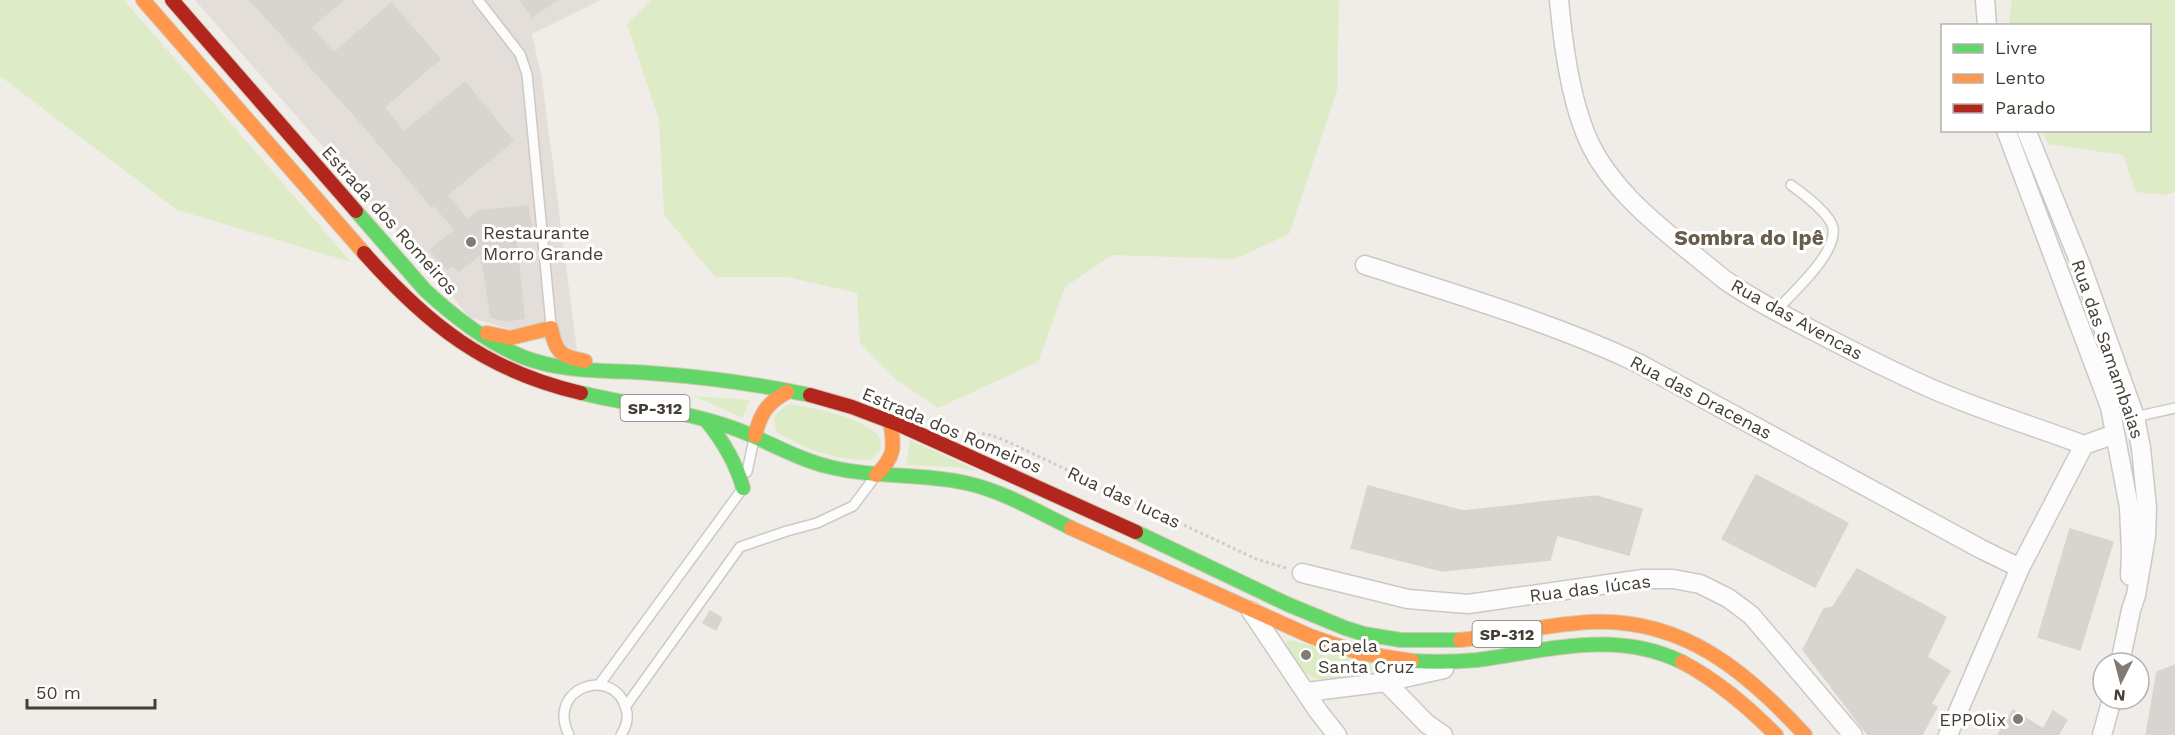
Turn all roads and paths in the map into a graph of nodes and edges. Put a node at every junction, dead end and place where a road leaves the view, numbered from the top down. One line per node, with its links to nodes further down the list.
1 (143, 0): 20 (main road, SP-312)
2 (172, 0): 12 (main road, Estrada dos Romeiros / SP-312)
3 (478, 0): 13 (lane)
4 (1559, 0): 11 (street, Rua das Avencas)
5 (1985, 0): 6 (street)
6 (1987, 24)
7 (2007, 132): 15 (street, Rua das Samambaias)
8 (2027, 132): 14 (street, Rua das Samambaias)
9 (1791, 185): 11 (lane)
10 (1365, 265): 28 (street, Rua das Dracenas)
11 (1776, 311): 25 (street, Rua das Avencas)
12 (470, 328): 13 (main road); 16 (main road, Estrada dos Romeiros / SP-312)
13 (551, 328): 16 (main road)
14 (2113, 357): 15 (street); 19 (street, Rua das Samambaias)
15 (2094, 364): 22 (street, Rua das Samambaias)
16 (651, 373): 17 (main road, Estrada dos Romeiros / SP-312)
17 (787, 392): 21 (main road, Estrada dos Romeiros / SP-312); 24 (main road)
18 (2175, 408): 19 (lane)
19 (2134, 417): 31 (street, Rua das Samambaias)
20 (706, 420): 24 (main road, SP-312); 27 (main road)
21 (890, 422): 26 (main road); 44 (main road, Estrada dos Romeiros / SP-312)
22 (2115, 434): 25 (street); 31 (street, Rua das Samambaias)
23 (972, 435): 29 (path, Rua das Iucas)
24 (755, 436): 26 (main road, SP-312); 27 (lane)
25 (2084, 445): 28 (street)
26 (876, 475): 30 (main road, SP-312); 37 (lane)
27 (743, 489): 35 (lane)
28 (2020, 568): 46 (street)
29 (1302, 573): 45 (street, Rua das Iúcas)
30 (1250, 609): 33 (main road, SP-312); 36 (street)
31 (2131, 610): 32 (street, Rua das Samambaias)
32 (2122, 651)
33 (1475, 660): 34 (street); 43 (main road, SP-312)
34 (1386, 682): 36 (street); 42 (street)
35 (599, 685): 37 (lane); 39 (lane)
36 (1307, 692): 41 (street)
37 (626, 706): 40 (lane)
38 (2109, 711): 47 (street)
39 (569, 735)
40 (621, 735)
41 (1336, 735)
42 (1443, 735)
43 (1776, 735)
44 (1805, 735)
45 (1853, 735)
46 (1948, 735)
47 (2102, 735)

